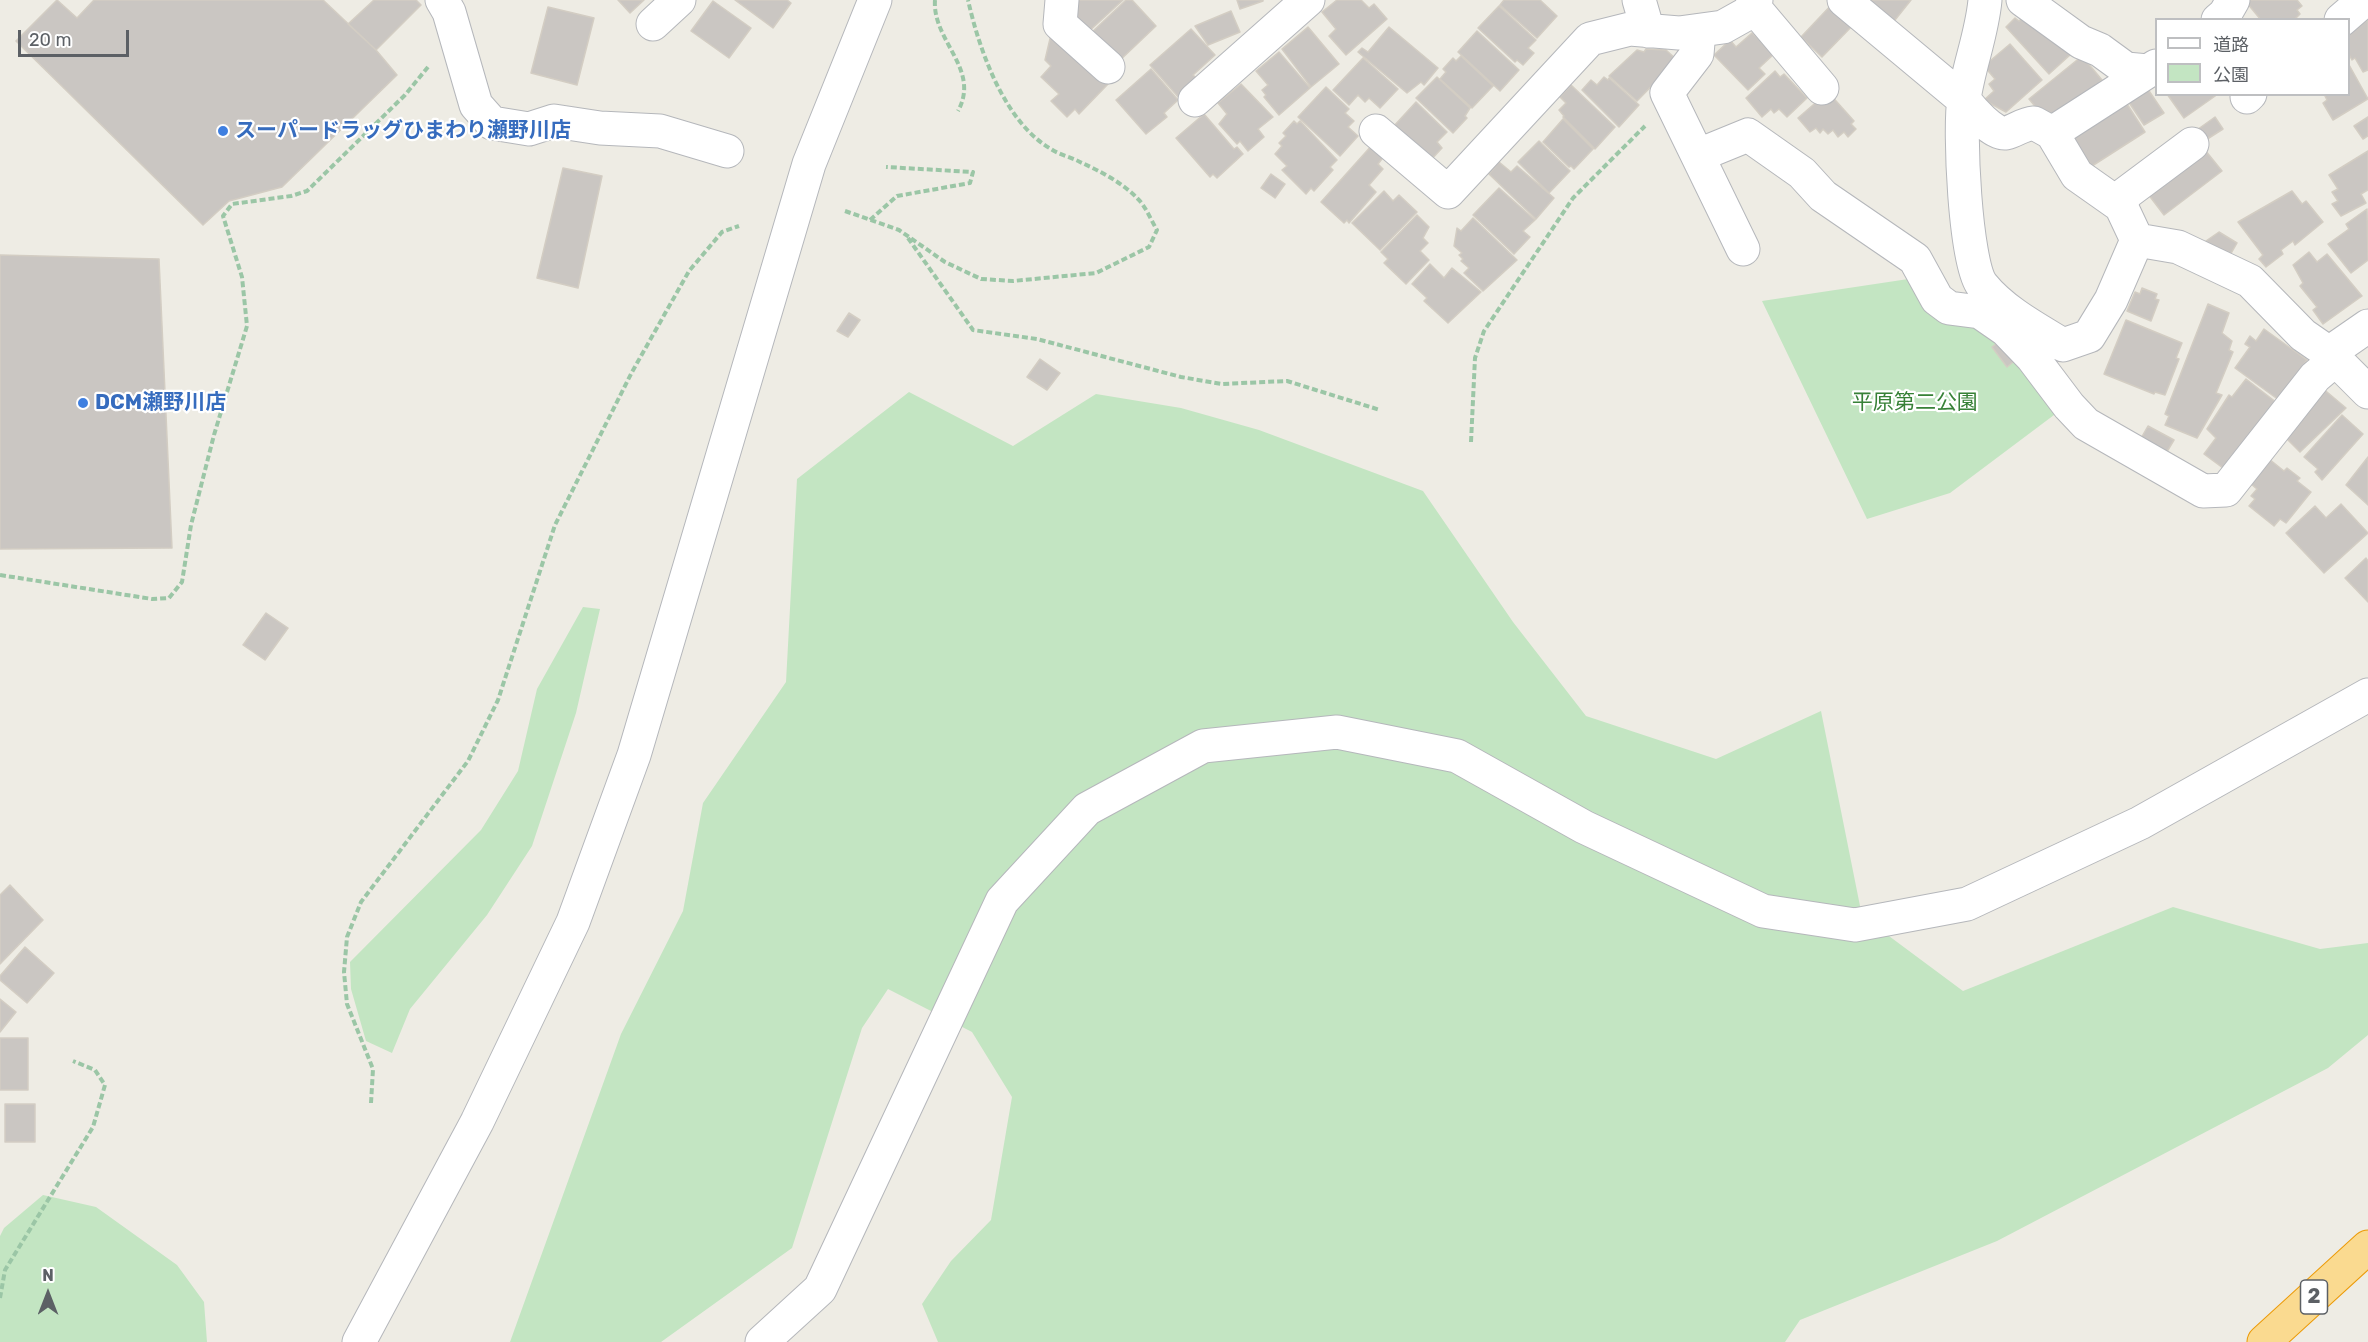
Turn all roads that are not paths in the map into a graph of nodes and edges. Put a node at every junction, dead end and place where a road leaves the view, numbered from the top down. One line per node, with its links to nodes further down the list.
1 (442, 0): 25 (street)
2 (679, 0): 15 (street)
3 (875, 0): 35 (street)
4 (1062, 0): 17 (street)
5 (1308, 0): 20 (street)
6 (1844, 0): 21 (street)
7 (1985, 0): 21 (street)
8 (2023, 0): 18 (street)
9 (2233, 0): 13 (street)
10 (2364, 0): 14 (street)
11 (1754, 3): 16 (street); 19 (street)
12 (1643, 15): 16 (street); 22 (street)
13 (2220, 18)
14 (2343, 18)
15 (653, 24)
16 (1699, 31): 26 (street)
17 (1108, 67)
18 (2142, 74): 23 (street)
19 (1822, 88)
20 (1195, 100)
21 (1964, 100): 23 (street); 28 (street)
22 (1376, 131)
23 (2052, 133): 27 (street)
24 (2193, 144): 27 (street)
25 (727, 151)
26 (1699, 155): 29 (street); 31 (street)
27 (2121, 206): 28 (street)
28 (2137, 240): 31 (street)
29 (1743, 249)
30 (2368, 326): 31 (street)
31 (2332, 357): 32 (street)
32 (2368, 392)
33 (2368, 695): 36 (street)
34 (2366, 1249): 37 (highway, 2)
35 (359, 1342)
36 (762, 1342)
37 (2264, 1342)

